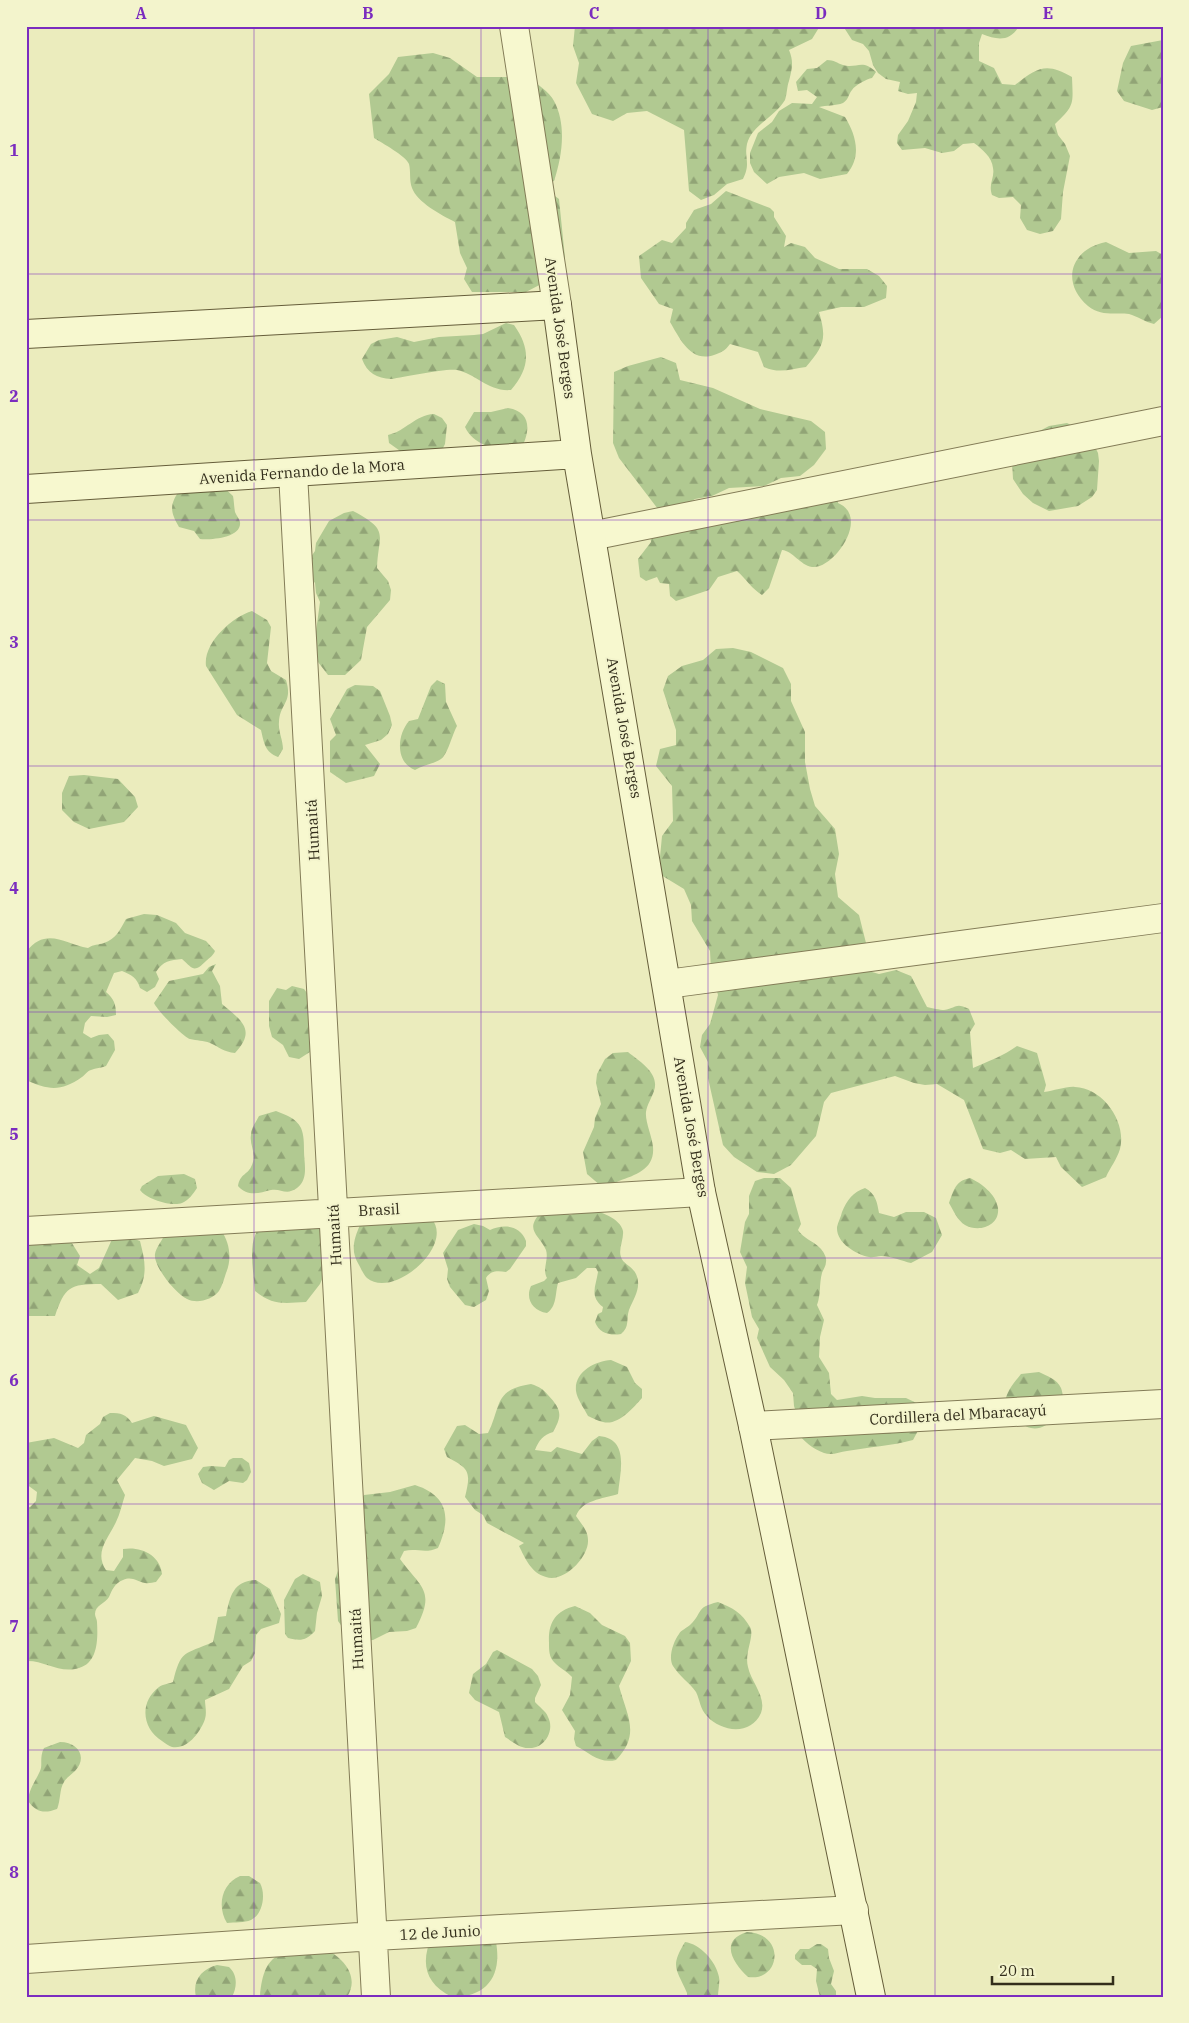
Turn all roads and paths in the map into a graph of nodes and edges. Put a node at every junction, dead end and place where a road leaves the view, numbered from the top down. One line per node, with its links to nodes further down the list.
1 (514, 26): 2 (street, Avenida José Berges)
2 (557, 305): 3 (street); 5 (street, Avenida José Berges)
3 (26, 334)
4 (1163, 421): 8 (street)
5 (577, 454): 6 (street, Avenida Fernando de la Mora); 8 (street, Avenida José Berges)
6 (293, 472): 7 (street, Avenida Fernando de la Mora); 12 (street, Humaitá)
7 (26, 489)
8 (591, 536): 10 (street, Avenida José Berges)
9 (1163, 918): 10 (street)
10 (667, 984): 11 (street, Avenida José Berges)
11 (702, 1192): 12 (street, Brasil); 15 (street, Avenida José Berges)
12 (334, 1213): 13 (street, Brasil); 17 (street, Humaitá)
13 (26, 1231)
14 (1163, 1404): 15 (street, Cordillera del Mbaracayú)
15 (753, 1426): 16 (street, Avenida José Berges)
16 (854, 1910): 17 (street, 12 de Junio); 20 (street, Avenida José Berges)
17 (374, 1936): 18 (street, 12 de Junio); 19 (street, Humaitá)
18 (26, 1960)
19 (376, 1997)
20 (871, 1997)

